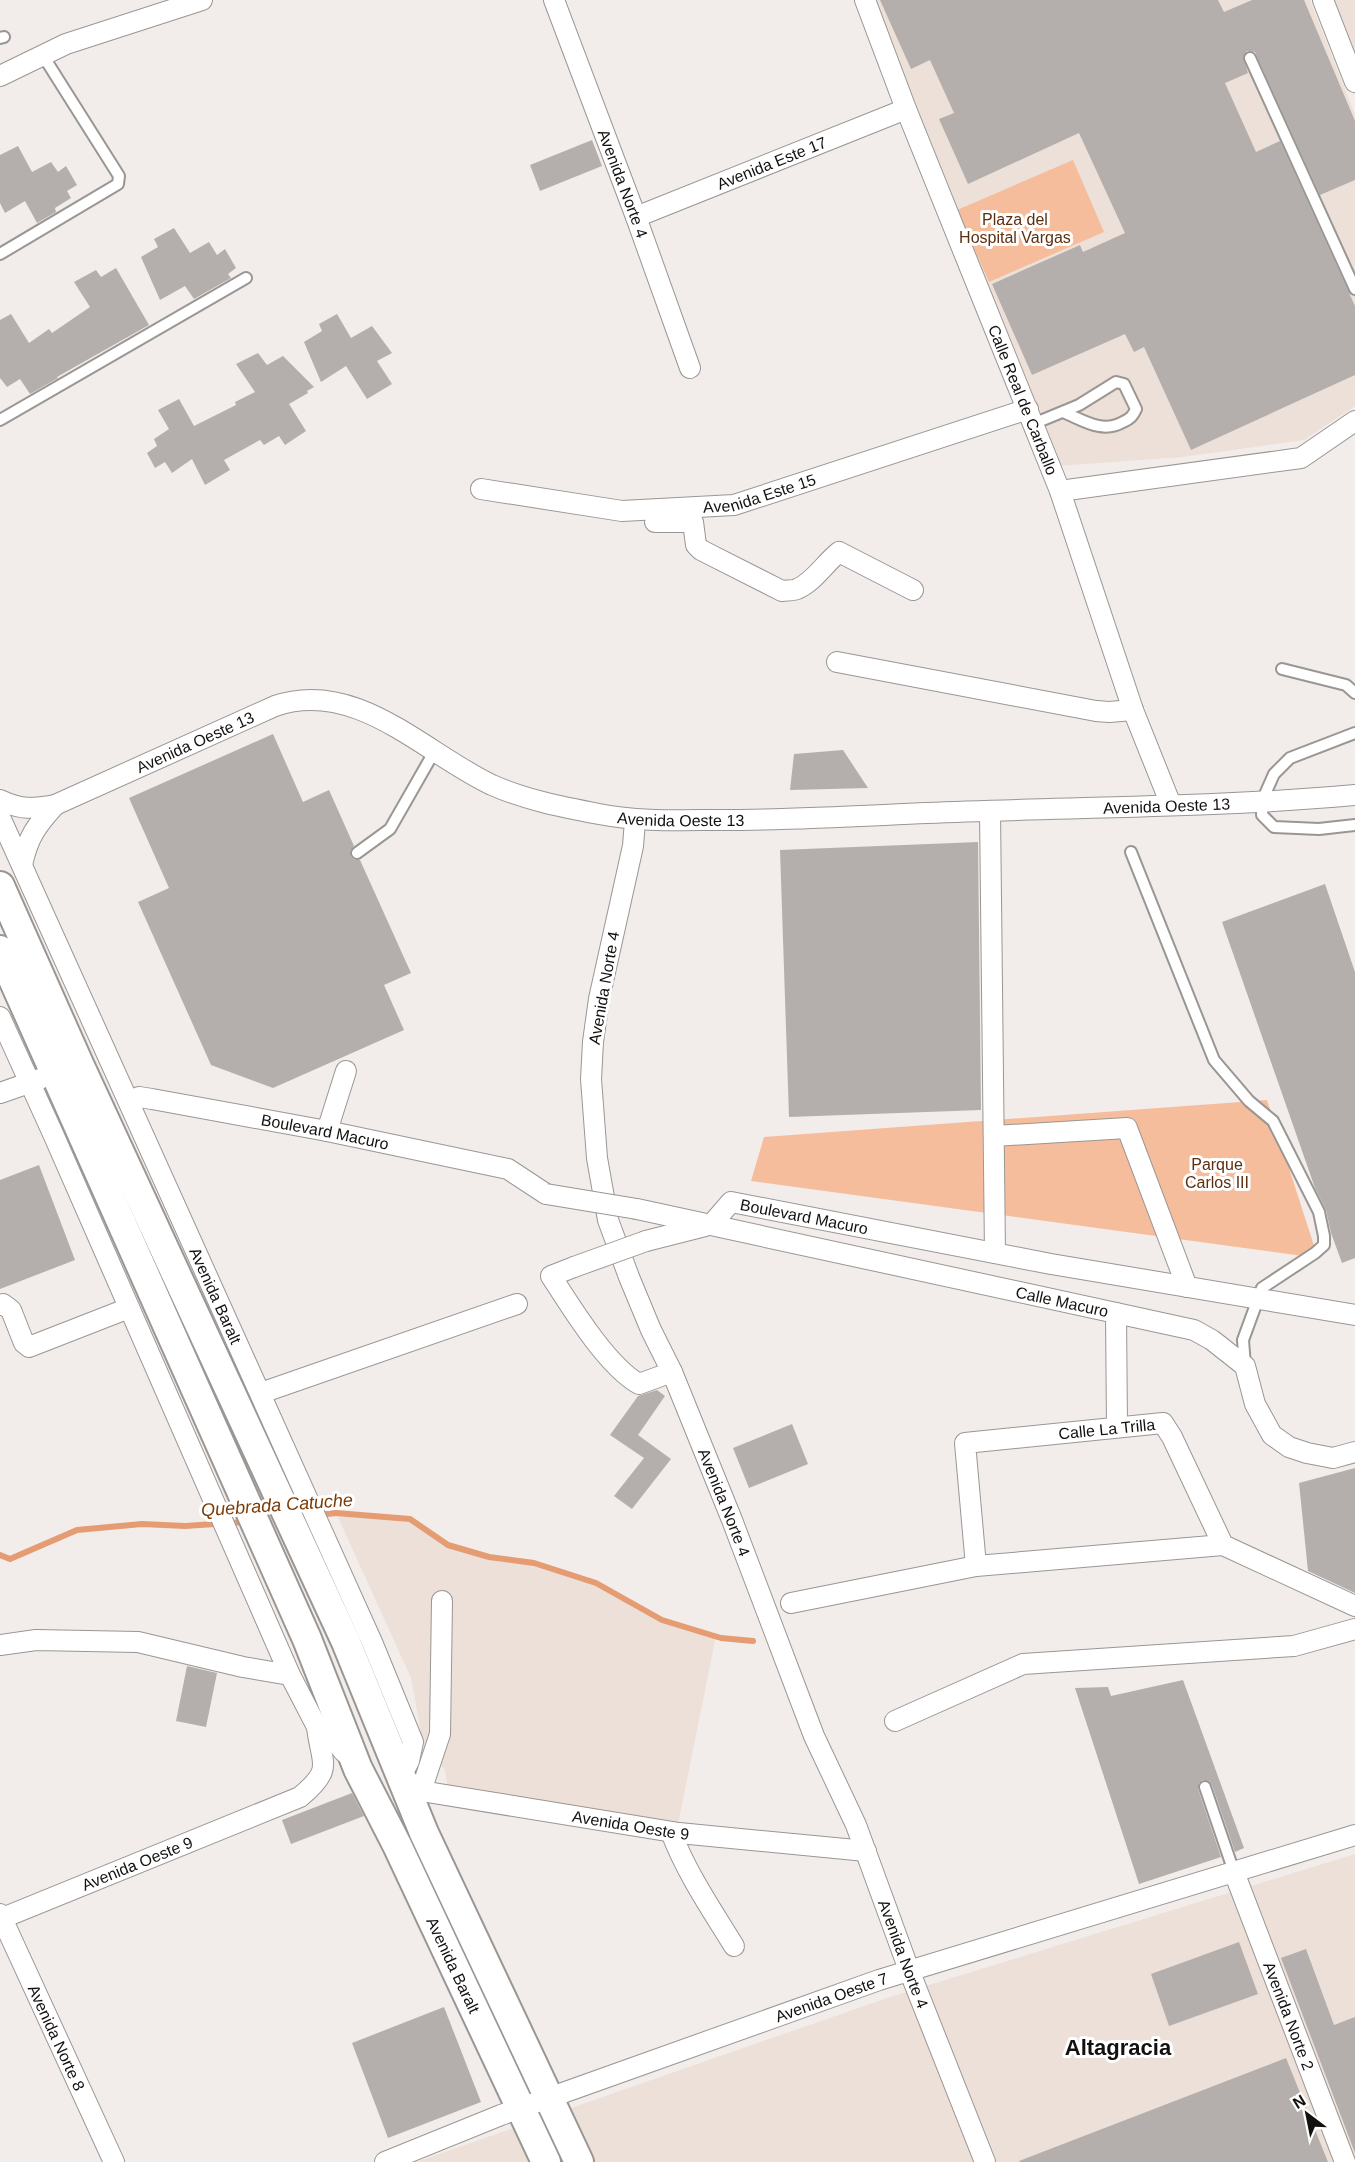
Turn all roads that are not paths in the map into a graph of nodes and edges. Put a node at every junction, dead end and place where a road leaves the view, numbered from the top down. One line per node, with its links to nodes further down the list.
1 (201, 0): 5 (street)
2 (554, 0): 10 (street, Avenida Norte 4)
3 (865, 0): 9 (street, Calle Real de Carballo)
4 (1323, 0): 8 (street)
5 (42, 54): 7 (street); 11 (lane)
6 (1250, 58): 13 (lane)
7 (0, 76)
8 (1355, 82)
9 (906, 110): 10 (street, Avenida Este 17); 16 (street, Calle Real de Carballo)
10 (636, 217): 14 (street, Avenida Norte 4)
11 (0, 254)
12 (246, 278): 17 (lane)
13 (1355, 289)
14 (690, 368)
15 (1063, 412): 15 (lane); 16 (lane)
16 (1030, 417): 20 (street, Calle Real de Carballo); 21 (street, Avenida Este 15)
17 (0, 420)
18 (1355, 421): 20 (street)
19 (481, 489): 21 (street, Avenida Este 15)
20 (1060, 492): 26 (street, Calle Real de Carballo)
21 (622, 511): 22 (street)
22 (913, 590)
23 (837, 662): 26 (street)
24 (1282, 669): 25 (lane)
25 (1355, 693)
26 (1133, 710): 33 (street, Calle Real de Carballo)
27 (1355, 733): 31 (lane)
28 (434, 752): 32 (street, Avenida Oeste 13); 36 (street, Avenida Oeste 13); 39 (lane)
29 (1355, 795): 31 (street, Avenida Oeste 13)
30 (0, 800): 32 (street, Avenida Oeste 13)
31 (1262, 801): 33 (street, Avenida Oeste 13); 37 (lane)
32 (55, 805): 40 (street, Avenida Oeste 13)
33 (1171, 805): 34 (street, Avenida Oeste 13)
34 (990, 811): 36 (street, Avenida Oeste 13); 50 (street)
35 (0, 817): 40 (street, Avenida Baralt)
36 (635, 821): 61 (street, Avenida Norte 4)
37 (1355, 825)
38 (1131, 852): 54 (lane)
39 (357, 853)
40 (22, 865): 44 (street, Avenida Baralt)
41 (0, 886): 46 (main road, Avenida Baralt)
42 (0, 950): 46 (main road, Avenida Baralt)
43 (0, 1017): 46 (street, Avenida Baralt)
44 (106, 1052): 46 (street); 48 (street, Avenida Baralt)
45 (346, 1071): 49 (street)
46 (54, 1074): 47 (street); 57 (street, Avenida Baralt); 63 (main road, Avenida Baralt); 76 (main road, Avenida Baralt)
47 (0, 1093)
48 (129, 1101): 49 (street, Boulevard Macuro); 62 (street, Avenida Baralt)
49 (327, 1131): 51 (street, Boulevard Macuro, bridge)
50 (994, 1136): 52 (street); 53 (street)
51 (711, 1225): 52 (street, Boulevard Macuro); 58 (street, Calle Macuro); 61 (street, bridge)
52 (995, 1253): 53 (street, Boulevard Macuro)
53 (1187, 1287): 54 (street, Boulevard Macuro)
54 (1258, 1299): 59 (street, Boulevard Macuro); 60 (lane)
55 (517, 1304): 62 (street)
56 (0, 1305): 57 (street)
57 (129, 1308): 73 (street, Avenida Baralt)
58 (1116, 1313): 60 (street, Calle Macuro); 64 (street)
59 (1355, 1315)
60 (1245, 1366): 65 (street)
61 (672, 1372): 81 (street, Avenida Norte 4)
62 (261, 1393): 63 (street, Avenida Baralt)
63 (261, 1424): 77 (main road, Avenida Baralt)
64 (1117, 1427): 66 (street, Calle La Trilla); 67 (street, Calle La Trilla)
65 (1355, 1452)
66 (1223, 1545): 67 (street); 70 (street)
67 (976, 1566): 69 (street)
68 (442, 1601): 77 (street)
69 (791, 1603)
70 (1355, 1606)
71 (1355, 1629): 74 (street)
72 (0, 1645): 73 (street)
73 (290, 1675): 75 (street, Avenida Baralt)
74 (895, 1721)
75 (317, 1727): 76 (street, Avenida Baralt); 83 (street, Avenida Oeste 9)
76 (358, 1769): 87 (main road, Avenida Baralt)
77 (411, 1784): 79 (street, Avenida Oeste 9); 86 (main road, Avenida Baralt)
78 (1205, 1787): 82 (lane)
79 (671, 1832): 81 (street, Avenida Oeste 9); 84 (street)
80 (1355, 1835): 82 (street, Avenida Oeste 7)
81 (866, 1851): 85 (street, Avenida Norte 4)
82 (1234, 1872): 85 (street, Avenida Oeste 7); 93 (street, Avenida Norte 2)
83 (1, 1917): 88 (street, Avenida Norte 8)
84 (734, 1946)
85 (909, 1970): 86 (street, Avenida Oeste 7); 92 (street, Avenida Norte 4)
86 (550, 2099): 87 (street, Avenida Oeste 7); 91 (main road, Avenida Baralt)
87 (521, 2109): 89 (street, Avenida Oeste 7); 90 (main road, Avenida Baralt)
88 (114, 2162)
89 (385, 2162)
90 (546, 2162)
91 (579, 2162)
92 (985, 2162)
93 (1345, 2162)

